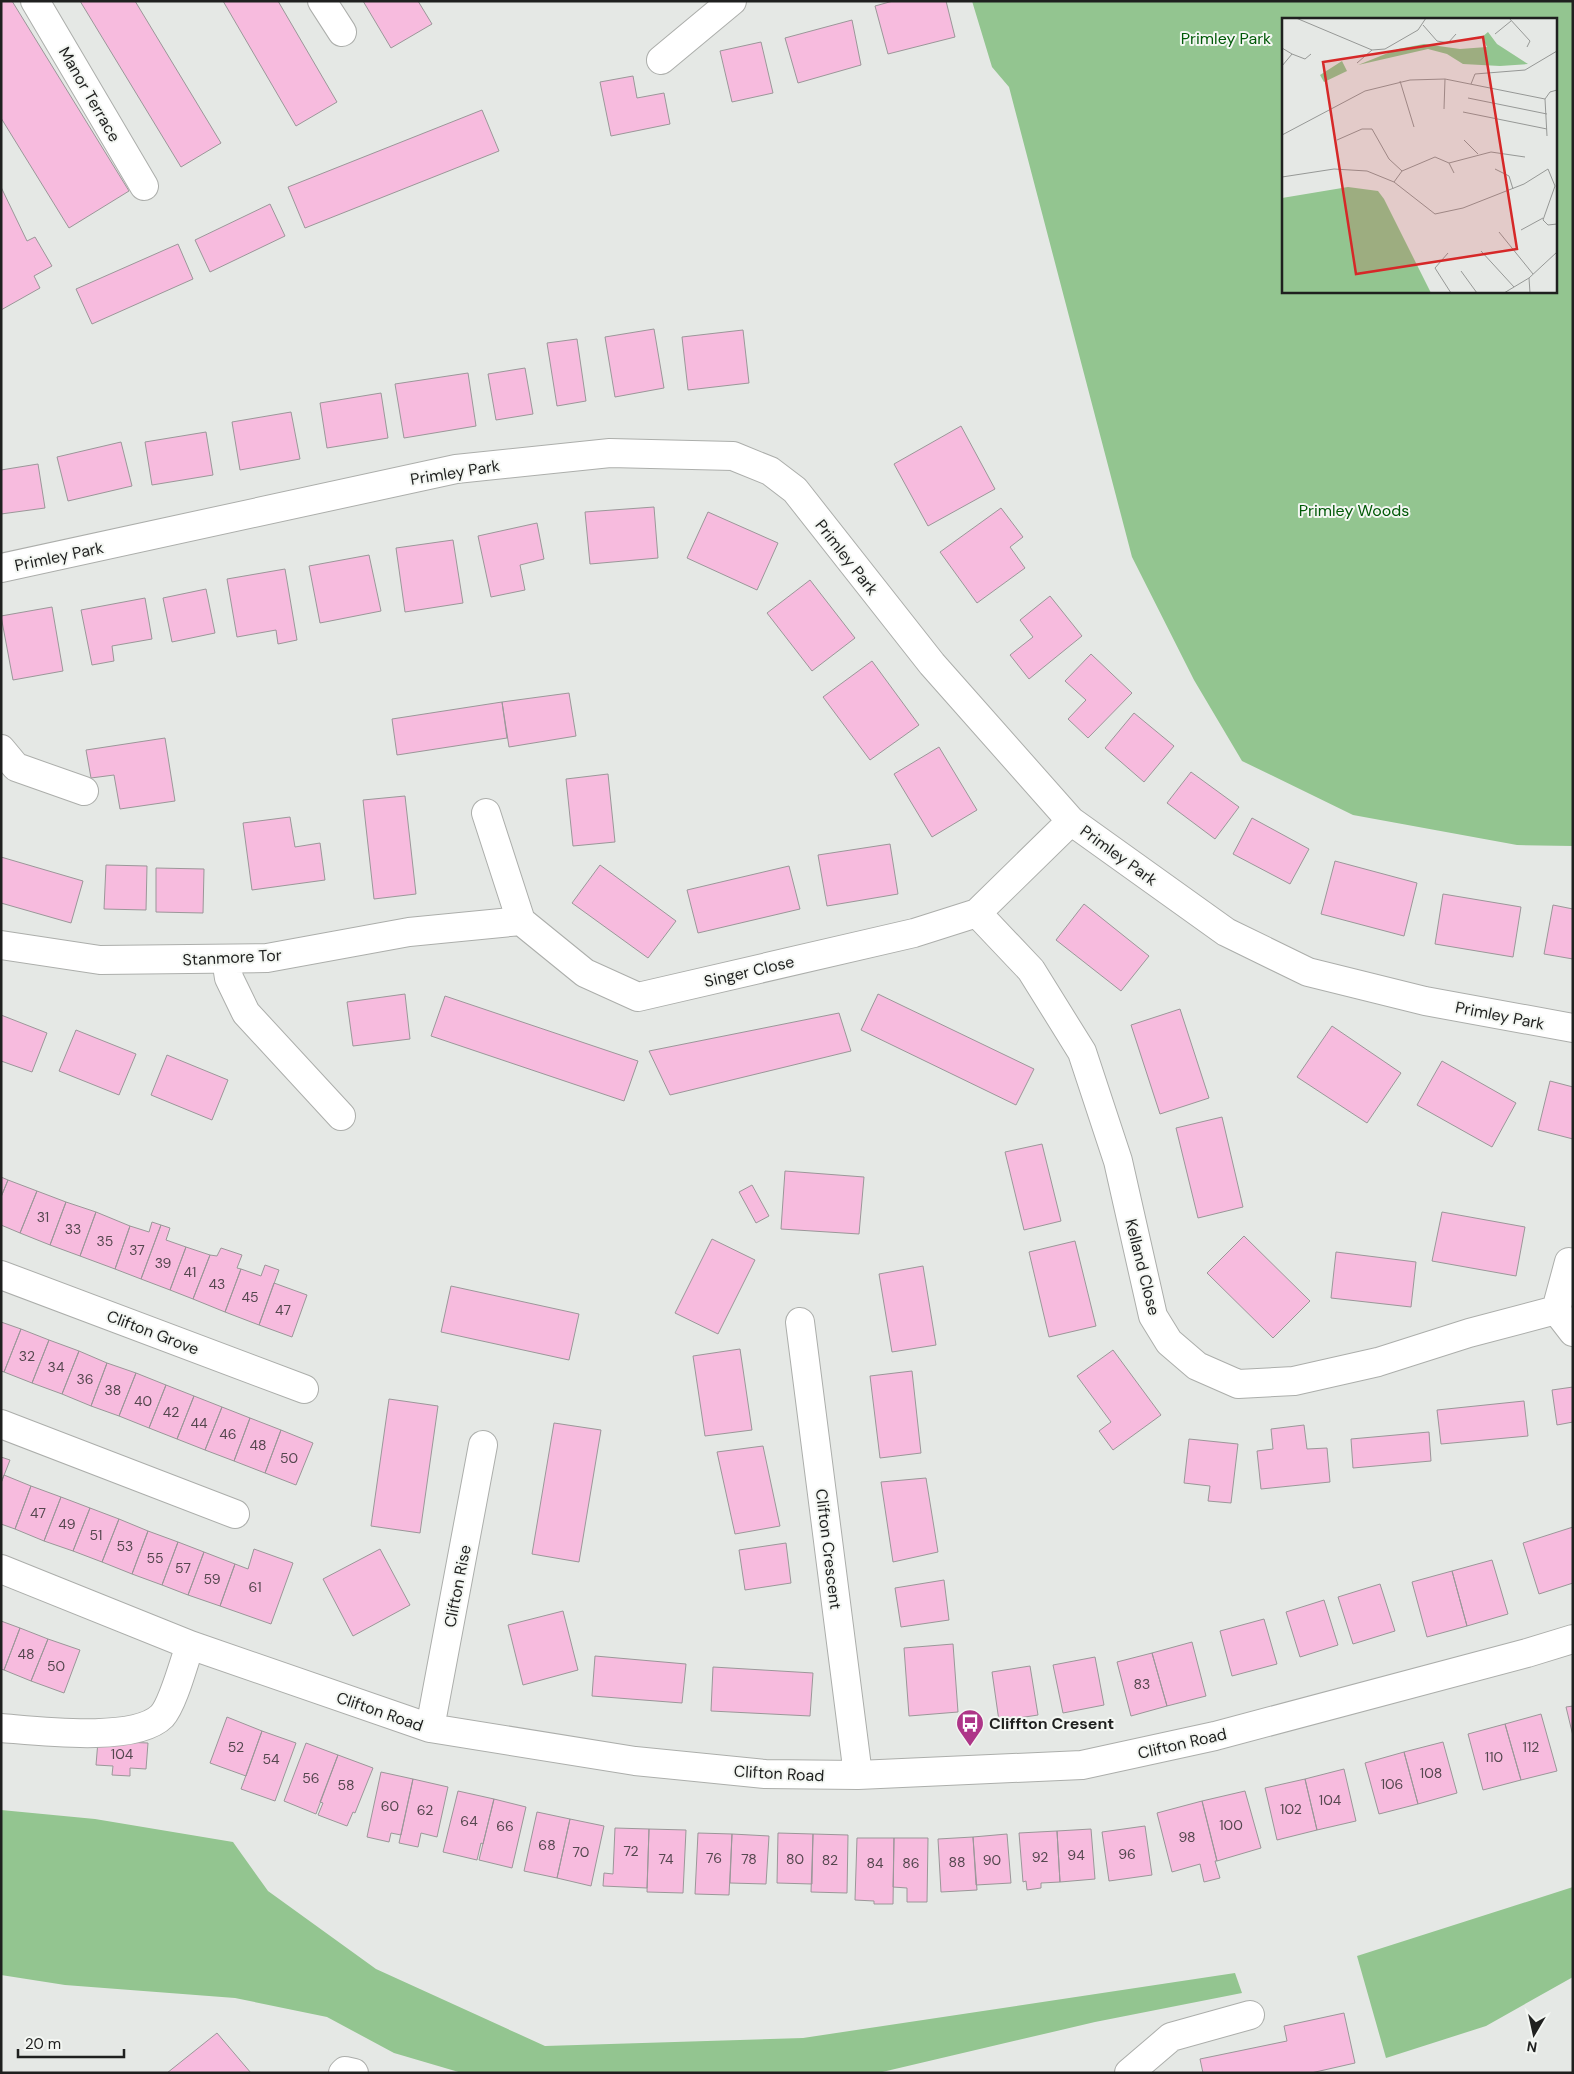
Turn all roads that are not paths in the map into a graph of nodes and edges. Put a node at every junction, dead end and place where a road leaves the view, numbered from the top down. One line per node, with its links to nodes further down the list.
1 (35, 1): 6 (street, Manor Terrace)
2 (322, 1): 4 (street)
3 (732, 1): 5 (street)
4 (342, 32)
5 (661, 60)
6 (144, 186)
7 (1, 568): 11 (street, Primley Park)
8 (1, 749): 9 (street)
9 (84, 791)
10 (486, 813): 13 (street)
11 (1071, 821): 12 (street, Singer Close); 16 (street, Primley Park)
12 (976, 913): 13 (street, Singer Close); 20 (street, Kelland Close)
13 (521, 921): 15 (street, Stanmore Tor)
14 (1, 944): 15 (street, Stanmore Tor)
15 (226, 959): 17 (street)
16 (1573, 1028)
17 (341, 1116)
18 (1569, 1262): 20 (street)
19 (1, 1275): 23 (street, Clifton Grove)
20 (1556, 1310): 22 (street)
21 (800, 1322): 32 (street, Clifton Crescent)
22 (1573, 1332)
23 (304, 1389)
24 (1, 1424): 26 (street)
25 (484, 1445): 31 (street, Clifton Rise)
26 (235, 1514)
27 (1, 1569): 29 (street, Clifton Road)
28 (1573, 1639): 32 (street, Clifton Road)
29 (190, 1645): 30 (street); 31 (street, Clifton Road)
30 (1, 1728)
31 (430, 1728): 32 (street, Clifton Road)
32 (858, 1776)
33 (1250, 2015): 36 (street)
34 (343, 2073): 35 (street)
35 (354, 2073)
36 (1129, 2073)

